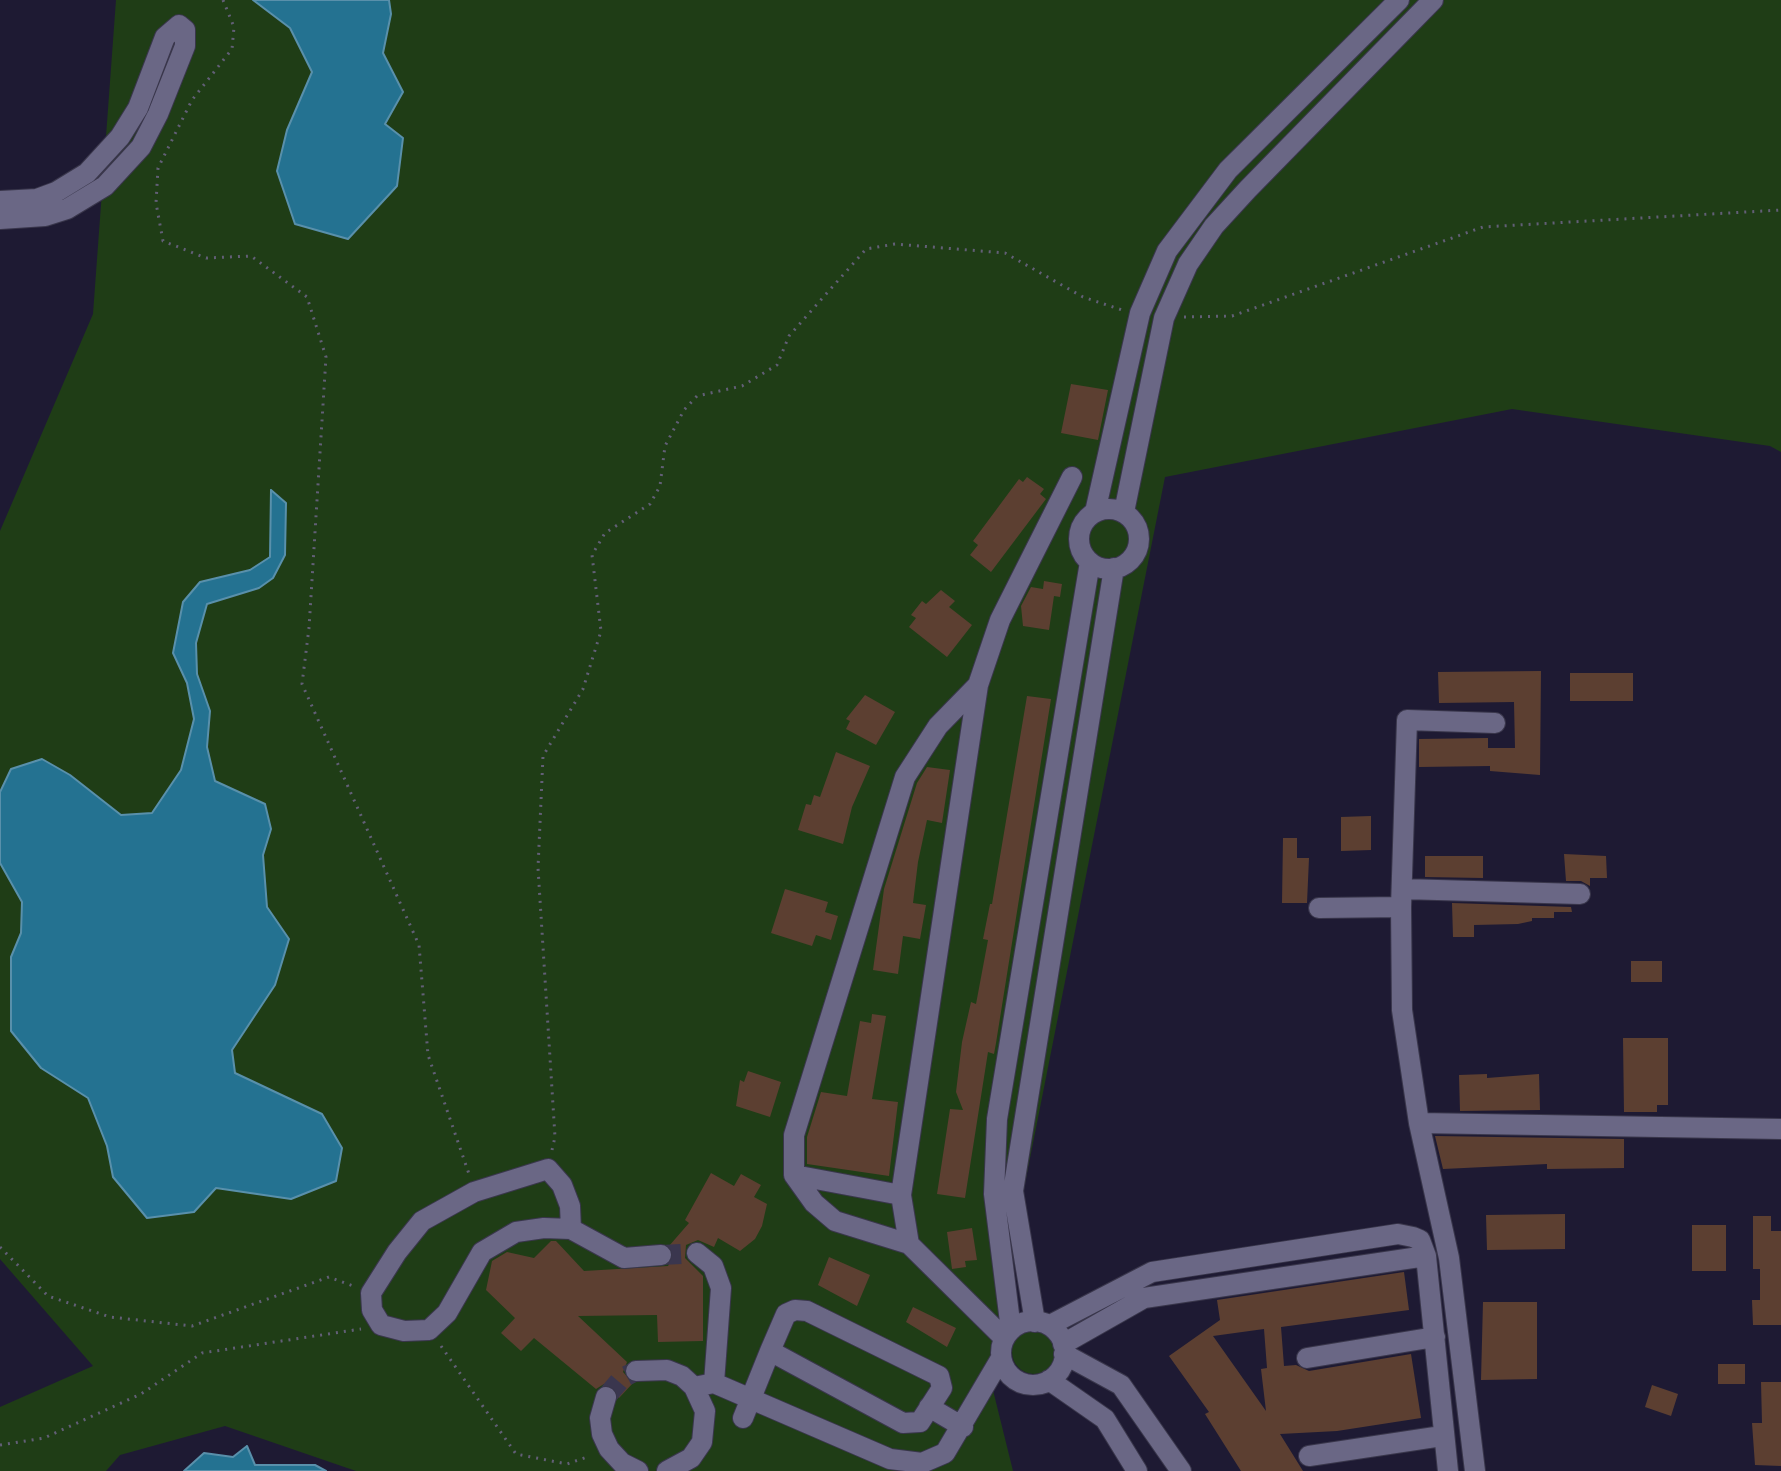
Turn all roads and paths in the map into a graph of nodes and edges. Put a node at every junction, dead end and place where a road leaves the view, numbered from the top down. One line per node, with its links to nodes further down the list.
1 (223, 0): 23 (path)
2 (1399, 0): 7 (street)
3 (1433, 0): 8 (street)
4 (0, 201): 6 (street)
5 (1781, 210): 8 (path)
6 (0, 219)
7 (1140, 313): 8 (street); 10 (street); 21 (path)
8 (1164, 318): 11 (street)
9 (1072, 477): 14 (street)
10 (1095, 512): 11 (street); 12 (street)
11 (1124, 512): 13 (street)
12 (1090, 562): 13 (street); 36 (street)
13 (1114, 568): 32 (street)
14 (978, 685): 22 (street); 24 (street)
15 (1495, 723): 17 (street)
16 (1580, 894): 17 (street)
17 (1401, 898): 18 (street); 19 (street)
18 (1319, 908)
19 (1419, 1123): 20 (street); 59 (street)
20 (1781, 1129)
21 (548, 1169): 23 (street); 25 (street)
22 (794, 1175): 24 (street); 26 (street)
23 (474, 1192): 31 (street)
24 (901, 1195): 26 (street)
25 (571, 1229): 29 (street); 34 (street)
26 (909, 1244): 36 (street)
27 (0, 1247): 31 (path)
28 (697, 1253): 42 (street)
29 (661, 1255)
30 (1426, 1256): 32 (street); 35 (street); 37 (street)
31 (371, 1293): 33 (street)
32 (1042, 1324): 36 (street); 37 (street)
33 (381, 1325): 34 (street); 51 (path)
34 (429, 1330): 52 (path)
35 (1435, 1337): 39 (street); 50 (street)
36 (1006, 1342): 41 (street); 49 (street)
37 (1064, 1349): 41 (street); 57 (street)
38 (770, 1351): 44 (street); 45 (street); 45 (street)
39 (1307, 1358)
40 (636, 1371): 42 (street)
41 (1049, 1380): 56 (street)
42 (704, 1385): 44 (street); 48 (street)
43 (606, 1397): 52 (street)
44 (751, 1397): 46 (street); 47 (street)
45 (929, 1407): 49 (street)
46 (778, 1410): 47 (street); 49 (street)
47 (743, 1418): 48 (street)
48 (706, 1424): 55 (street)
49 (963, 1427)
50 (1442, 1436): 53 (street); 58 (street)
51 (0, 1445)
52 (609, 1449): 54 (street)
53 (1309, 1456)
54 (638, 1471)
55 (667, 1471)
56 (1137, 1471)
57 (1181, 1471)
58 (1448, 1471)
59 (1475, 1471)

